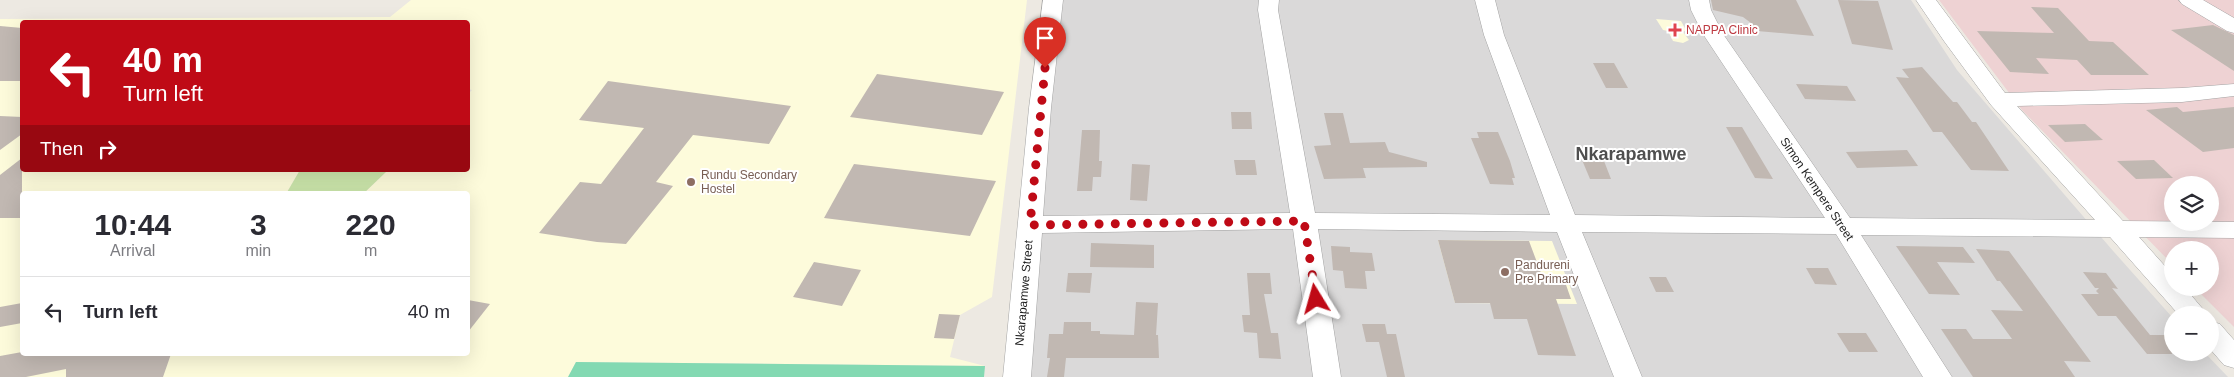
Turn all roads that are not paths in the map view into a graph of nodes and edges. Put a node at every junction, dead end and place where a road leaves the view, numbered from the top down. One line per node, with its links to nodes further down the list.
1 (1053, 0): 12 (street, Nkarapamwe Street)
2 (1268, 0): 10 (street)
3 (1484, 0): 11 (street)
4 (1698, 0): 13 (street, Simon Kempere Street)
5 (1926, 0): 9 (street)
6 (2189, 0): 7 (street)
7 (2234, 27)
8 (2234, 90): 9 (street)
9 (1999, 100): 14 (street)
10 (1304, 221): 11 (street); 12 (street); 20 (street)
11 (1566, 224): 13 (street); 21 (street)
12 (1030, 225): 19 (street, Nkarapamwe Street)
13 (1843, 226): 14 (street); 22 (street, Simon Kempere Street)
14 (2117, 229): 15 (street); 16 (street)
15 (2234, 230)
16 (2187, 306)
17 (2219, 341): 18 (street)
18 (2234, 358)
19 (1016, 377)
20 (1327, 377)
21 (1628, 377)
22 (1938, 377)

